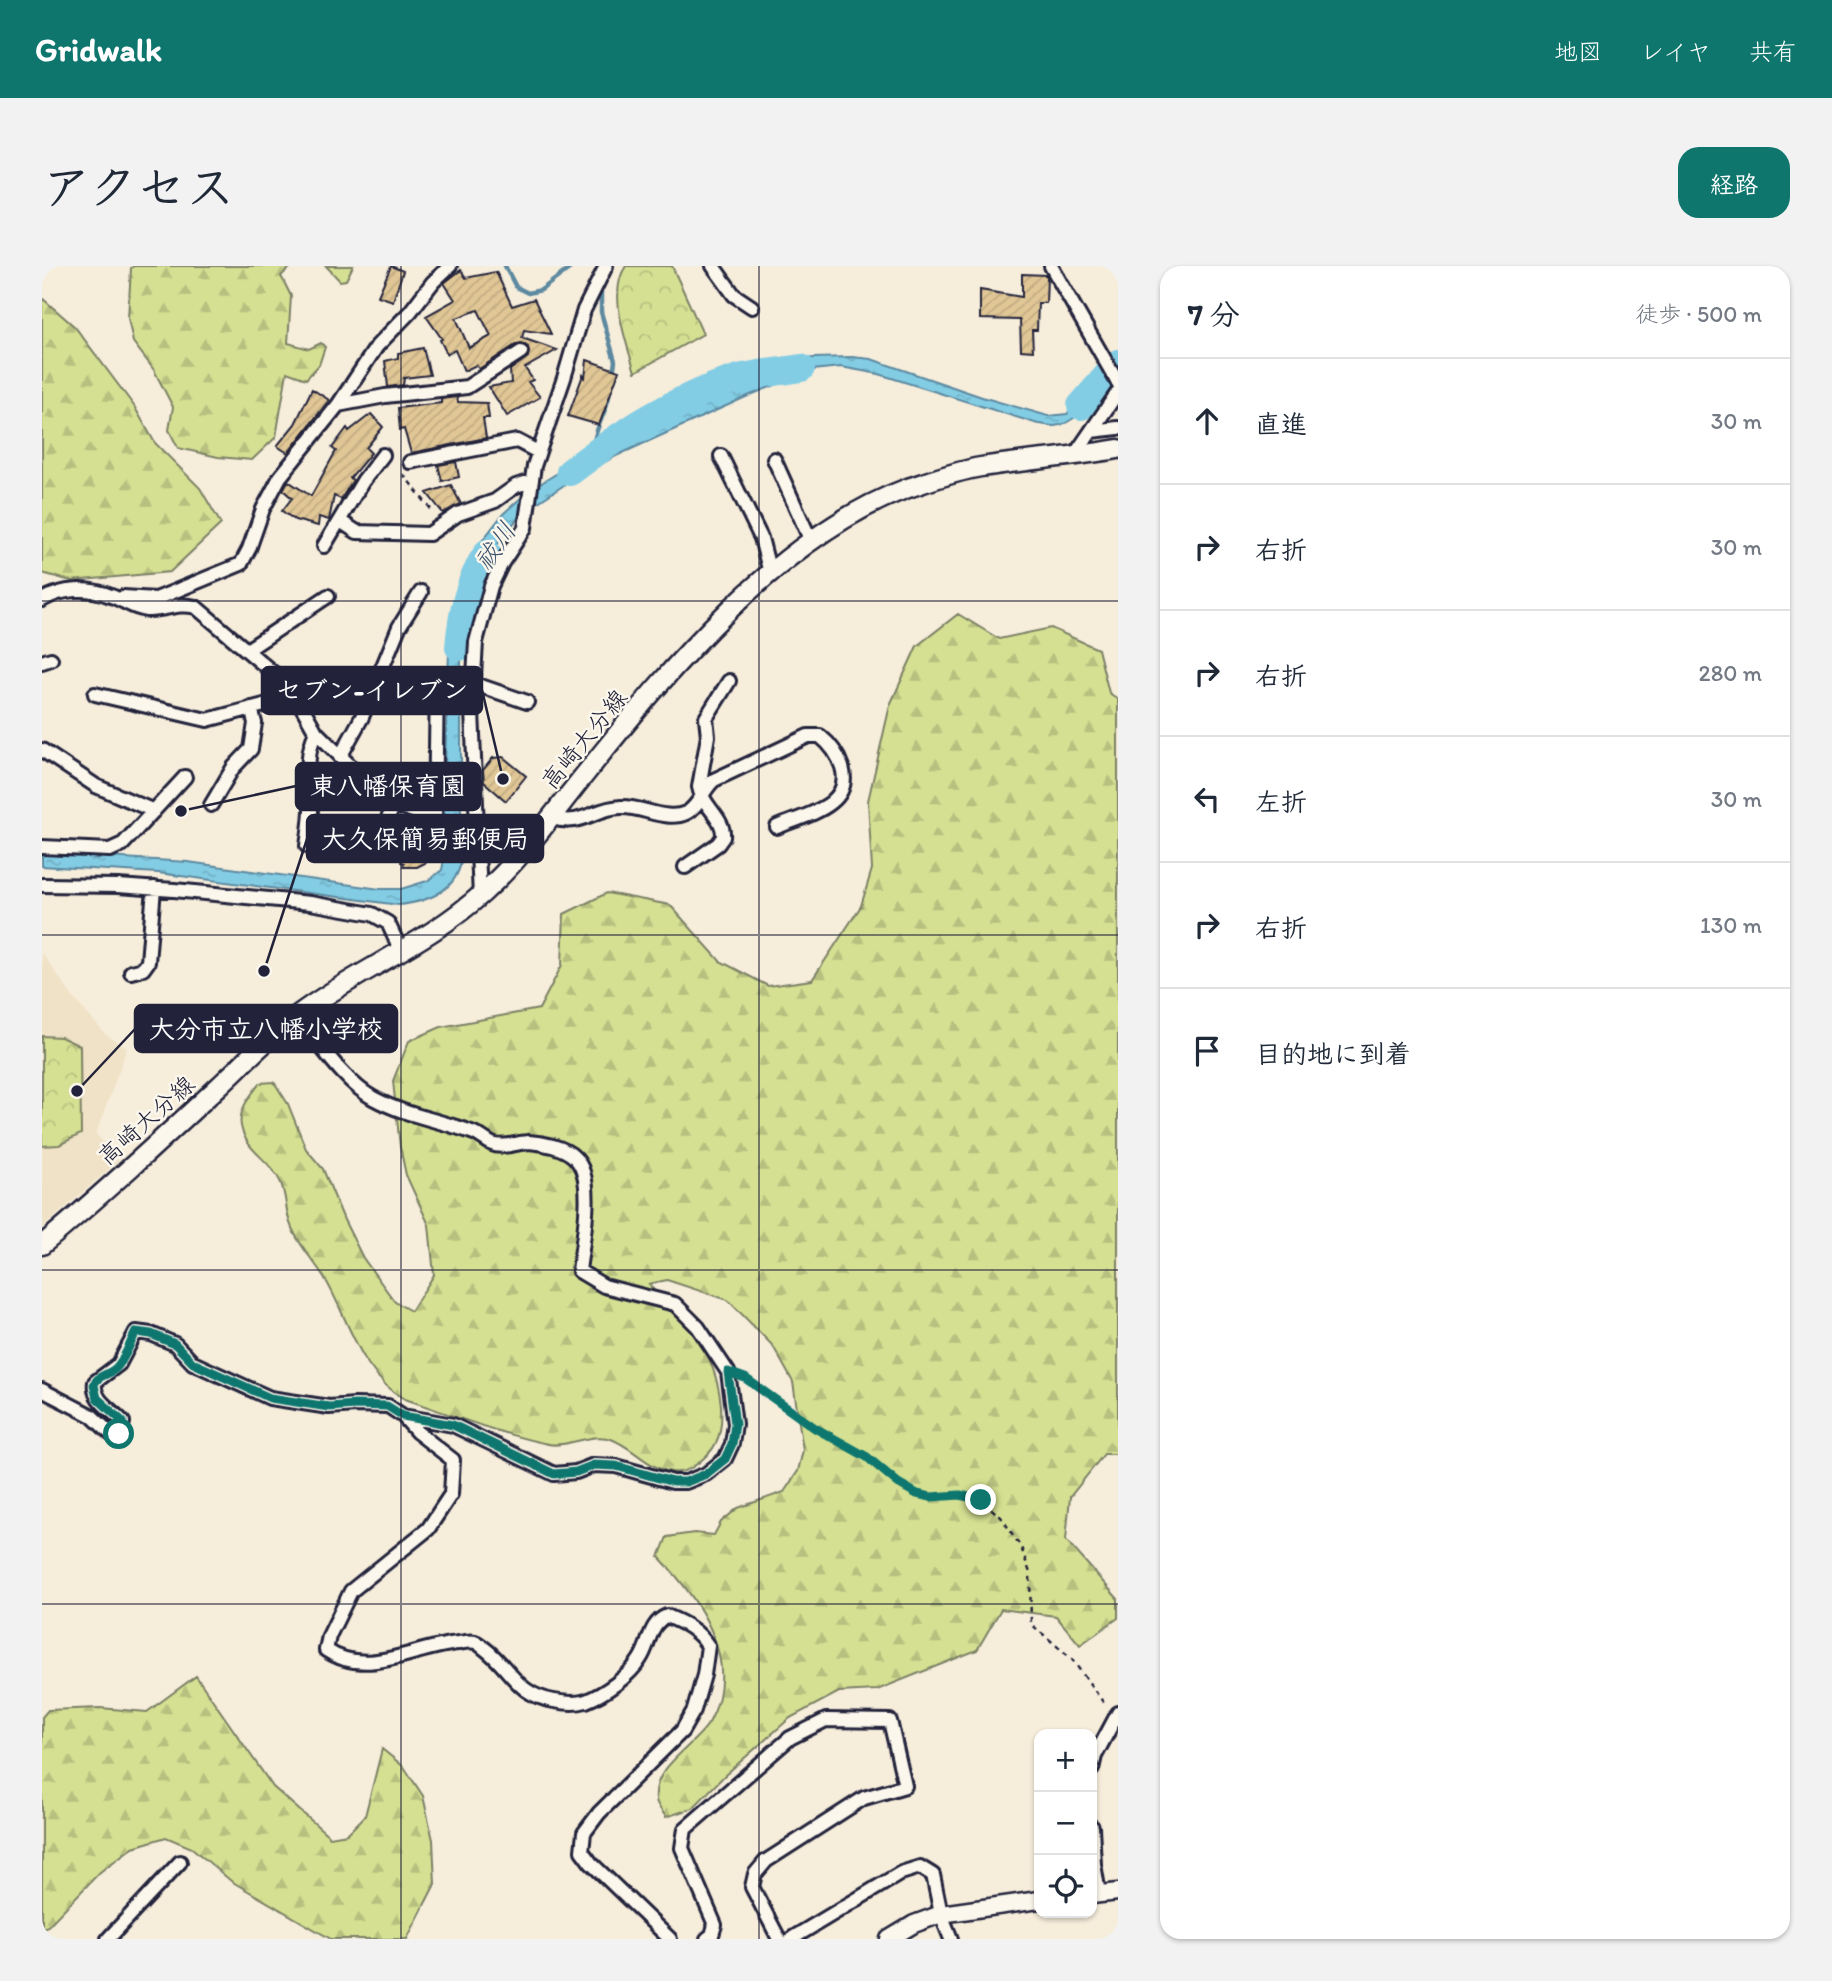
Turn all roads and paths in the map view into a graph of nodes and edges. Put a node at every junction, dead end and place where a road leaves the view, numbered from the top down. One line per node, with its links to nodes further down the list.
1 (450, 266): 9 (street)
2 (606, 266): 13 (street)
3 (712, 266): 5 (street)
4 (1051, 266): 7 (street)
5 (752, 307)
6 (521, 352): 9 (street)
7 (1118, 383)
8 (1118, 392): 11 (street)
9 (338, 405): 26 (street)
10 (1118, 428): 11 (street)
11 (1091, 431): 16 (street)
12 (1118, 449): 16 (main road, 高崎大分線)
13 (538, 452): 18 (street); 19 (street)
14 (383, 455): 20 (street); 21 (path)
15 (721, 456): 24 (street)
16 (1074, 456): 22 (main road, 高崎大分線)
17 (774, 459): 22 (street)
18 (410, 462)
19 (530, 484): 21 (street); 32 (street)
20 (340, 521): 21 (street); 23 (street)
21 (443, 524)
22 (811, 541): 24 (main road, 高崎大分線)
23 (324, 546)
24 (770, 573): 45 (main road, 高崎大分線)
25 (421, 592): 39 (street)
26 (111, 595): 28 (street); 29 (street)
27 (328, 596): 29 (street)
28 (42, 600)
29 (247, 650): 34 (street)
30 (437, 680): 46 (street)
31 (729, 681): 41 (street)
32 (472, 683): 35 (street); 48 (street)
33 (95, 694): 36 (street)
34 (298, 696): 36 (street); 37 (street)
35 (527, 702)
36 (251, 708): 43 (street)
37 (316, 732): 39 (street); 50 (street)
38 (42, 750): 44 (street)
39 (340, 757): 42 (street)
40 (185, 777): 44 (street)
41 (701, 796): 45 (street); 47 (street); 52 (street)
42 (394, 804): 46 (street); 49 (street)
43 (211, 805)
44 (154, 811): 51 (street)
45 (552, 818): 55 (main road, 高崎大分線)
46 (439, 821): 48 (street)
47 (777, 827)
48 (472, 833): 55 (street)
49 (374, 845)
50 (307, 846)
51 (42, 847)
52 (685, 867)
53 (42, 885): 54 (street)
54 (154, 888): 56 (street); 57 (street)
55 (480, 897): 56 (main road, 高崎大分線)
56 (401, 951): 58 (main road, 高崎大分線)
57 (131, 972)
58 (296, 1016): 59 (main road, 高崎大分線); 60 (street)
59 (42, 1245)
60 (728, 1372): 62 (street); 63 (path)
61 (42, 1390): 62 (street)
62 (403, 1416): 71 (street)
63 (1116, 1715): 64 (street)
64 (1097, 1752)
65 (180, 1862): 70 (street)
66 (1118, 1892): 67 (street)
67 (1097, 1894)
68 (1034, 1901): 69 (street)
69 (942, 1914): 74 (street); 75 (street); 76 (street)
70 (108, 1939)
71 (670, 1939)
72 (707, 1939): 73 (street)
73 (779, 1939)
74 (791, 1939)
75 (889, 1939)
76 (951, 1939)

